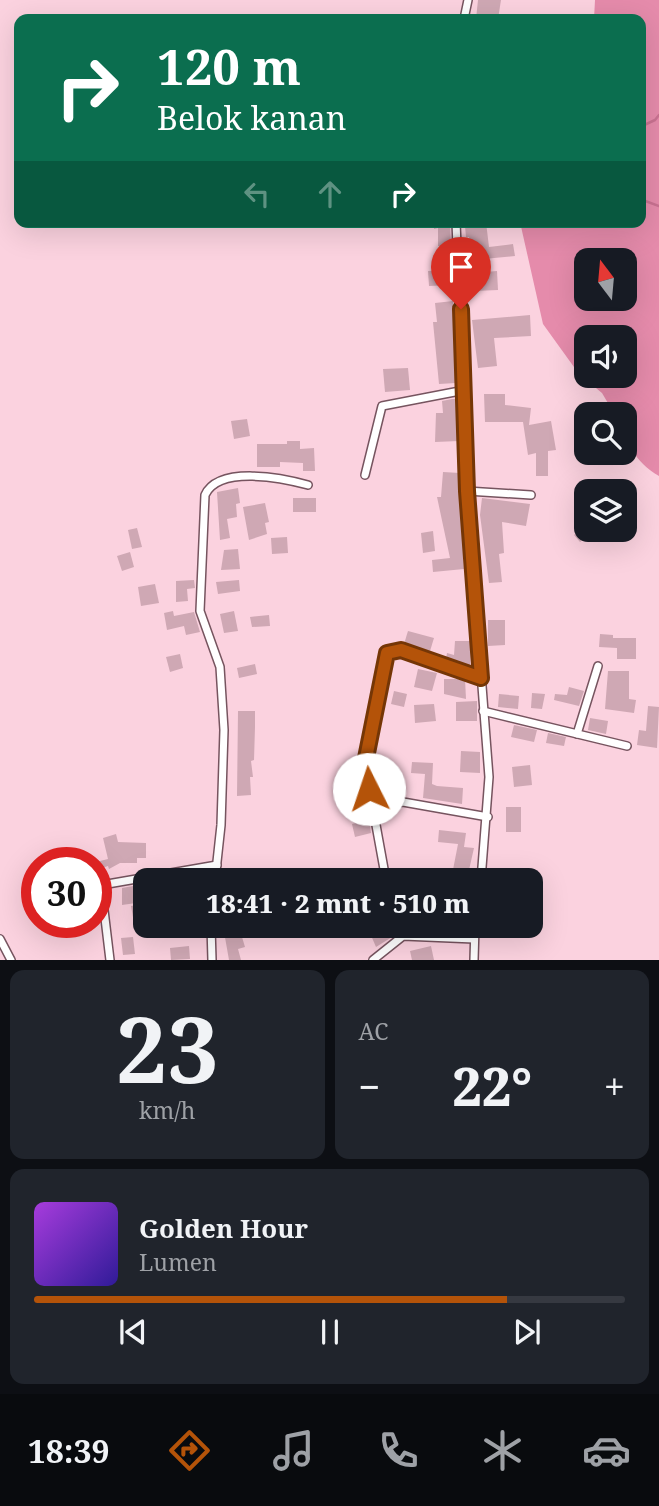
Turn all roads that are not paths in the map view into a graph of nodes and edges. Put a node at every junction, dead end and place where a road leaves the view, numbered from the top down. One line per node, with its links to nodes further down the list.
1 (456, 228): 2 (street)
2 (465, 390): 3 (street); 5 (street)
3 (365, 475)
4 (308, 485): 14 (street)
5 (467, 491): 6 (street); 8 (street)
6 (531, 495)
7 (598, 666): 10 (street)
8 (481, 678): 9 (street); 12 (street)
9 (483, 711): 10 (street); 13 (street)
10 (577, 734): 11 (street)
11 (627, 746)
12 (373, 809): 13 (street); 16 (street)
13 (488, 817): 17 (street)
14 (217, 865): 15 (street); 18 (street)
15 (217, 868)
16 (384, 868)
17 (482, 868)
18 (112, 883)
19 (107, 938): 26 (street)
20 (211, 938): 27 (street)
21 (400, 938): 28 (street)
22 (450, 938): 24 (street)
23 (0, 939): 25 (street)
24 (474, 939): 29 (street)
25 (11, 960)
26 (110, 960)
27 (212, 960)
28 (373, 960)
29 (474, 960)

